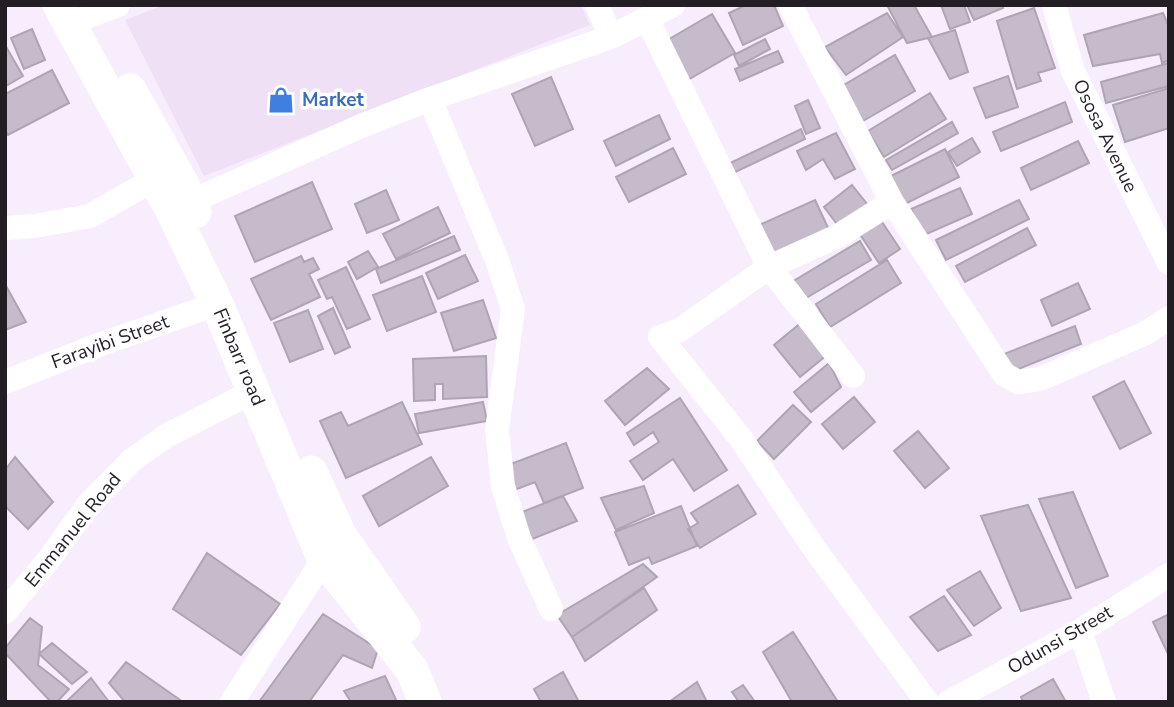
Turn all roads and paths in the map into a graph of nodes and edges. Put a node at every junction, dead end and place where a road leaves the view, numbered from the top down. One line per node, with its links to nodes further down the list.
1 (597, 5): 7 (street)
2 (673, 5): 6 (street)
3 (790, 5): 11 (street)
4 (1054, 5): 13 (street, Ososa Avenue)
5 (87, 8): 9 (main road, Finbarr road); 10 (main road, Finbarr road)
6 (647, 19): 7 (street); 14 (street)
7 (611, 37): 8 (street)
8 (430, 99): 10 (street); 22 (street)
9 (153, 180): 12 (street); 15 (main road, Finbarr road)
10 (190, 202): 20 (main road, Finbarr road)
11 (892, 202): 14 (street); 16 (street)
12 (5, 228)
13 (1169, 263)
14 (769, 267): 17 (street); 28 (street)
15 (217, 304): 18 (street, Farayibi Street); 19 (main road, Finbarr road)
16 (1169, 318)
17 (853, 376)
18 (5, 382)
19 (254, 391): 20 (main road, Finbarr road); 23 (street, Emmanuel Road)
20 (332, 547): 25 (street); 26 (main road, Finbarr road); 27 (main road, Finbarr road)
21 (1169, 575): 24 (street, Odunsi Street)
22 (551, 610)
23 (5, 612)
24 (1080, 631): 29 (street, Odunsi Street); 30 (street)
25 (232, 702)
26 (425, 702)
27 (446, 702)
28 (927, 702)
29 (949, 702)
30 (1104, 702)

